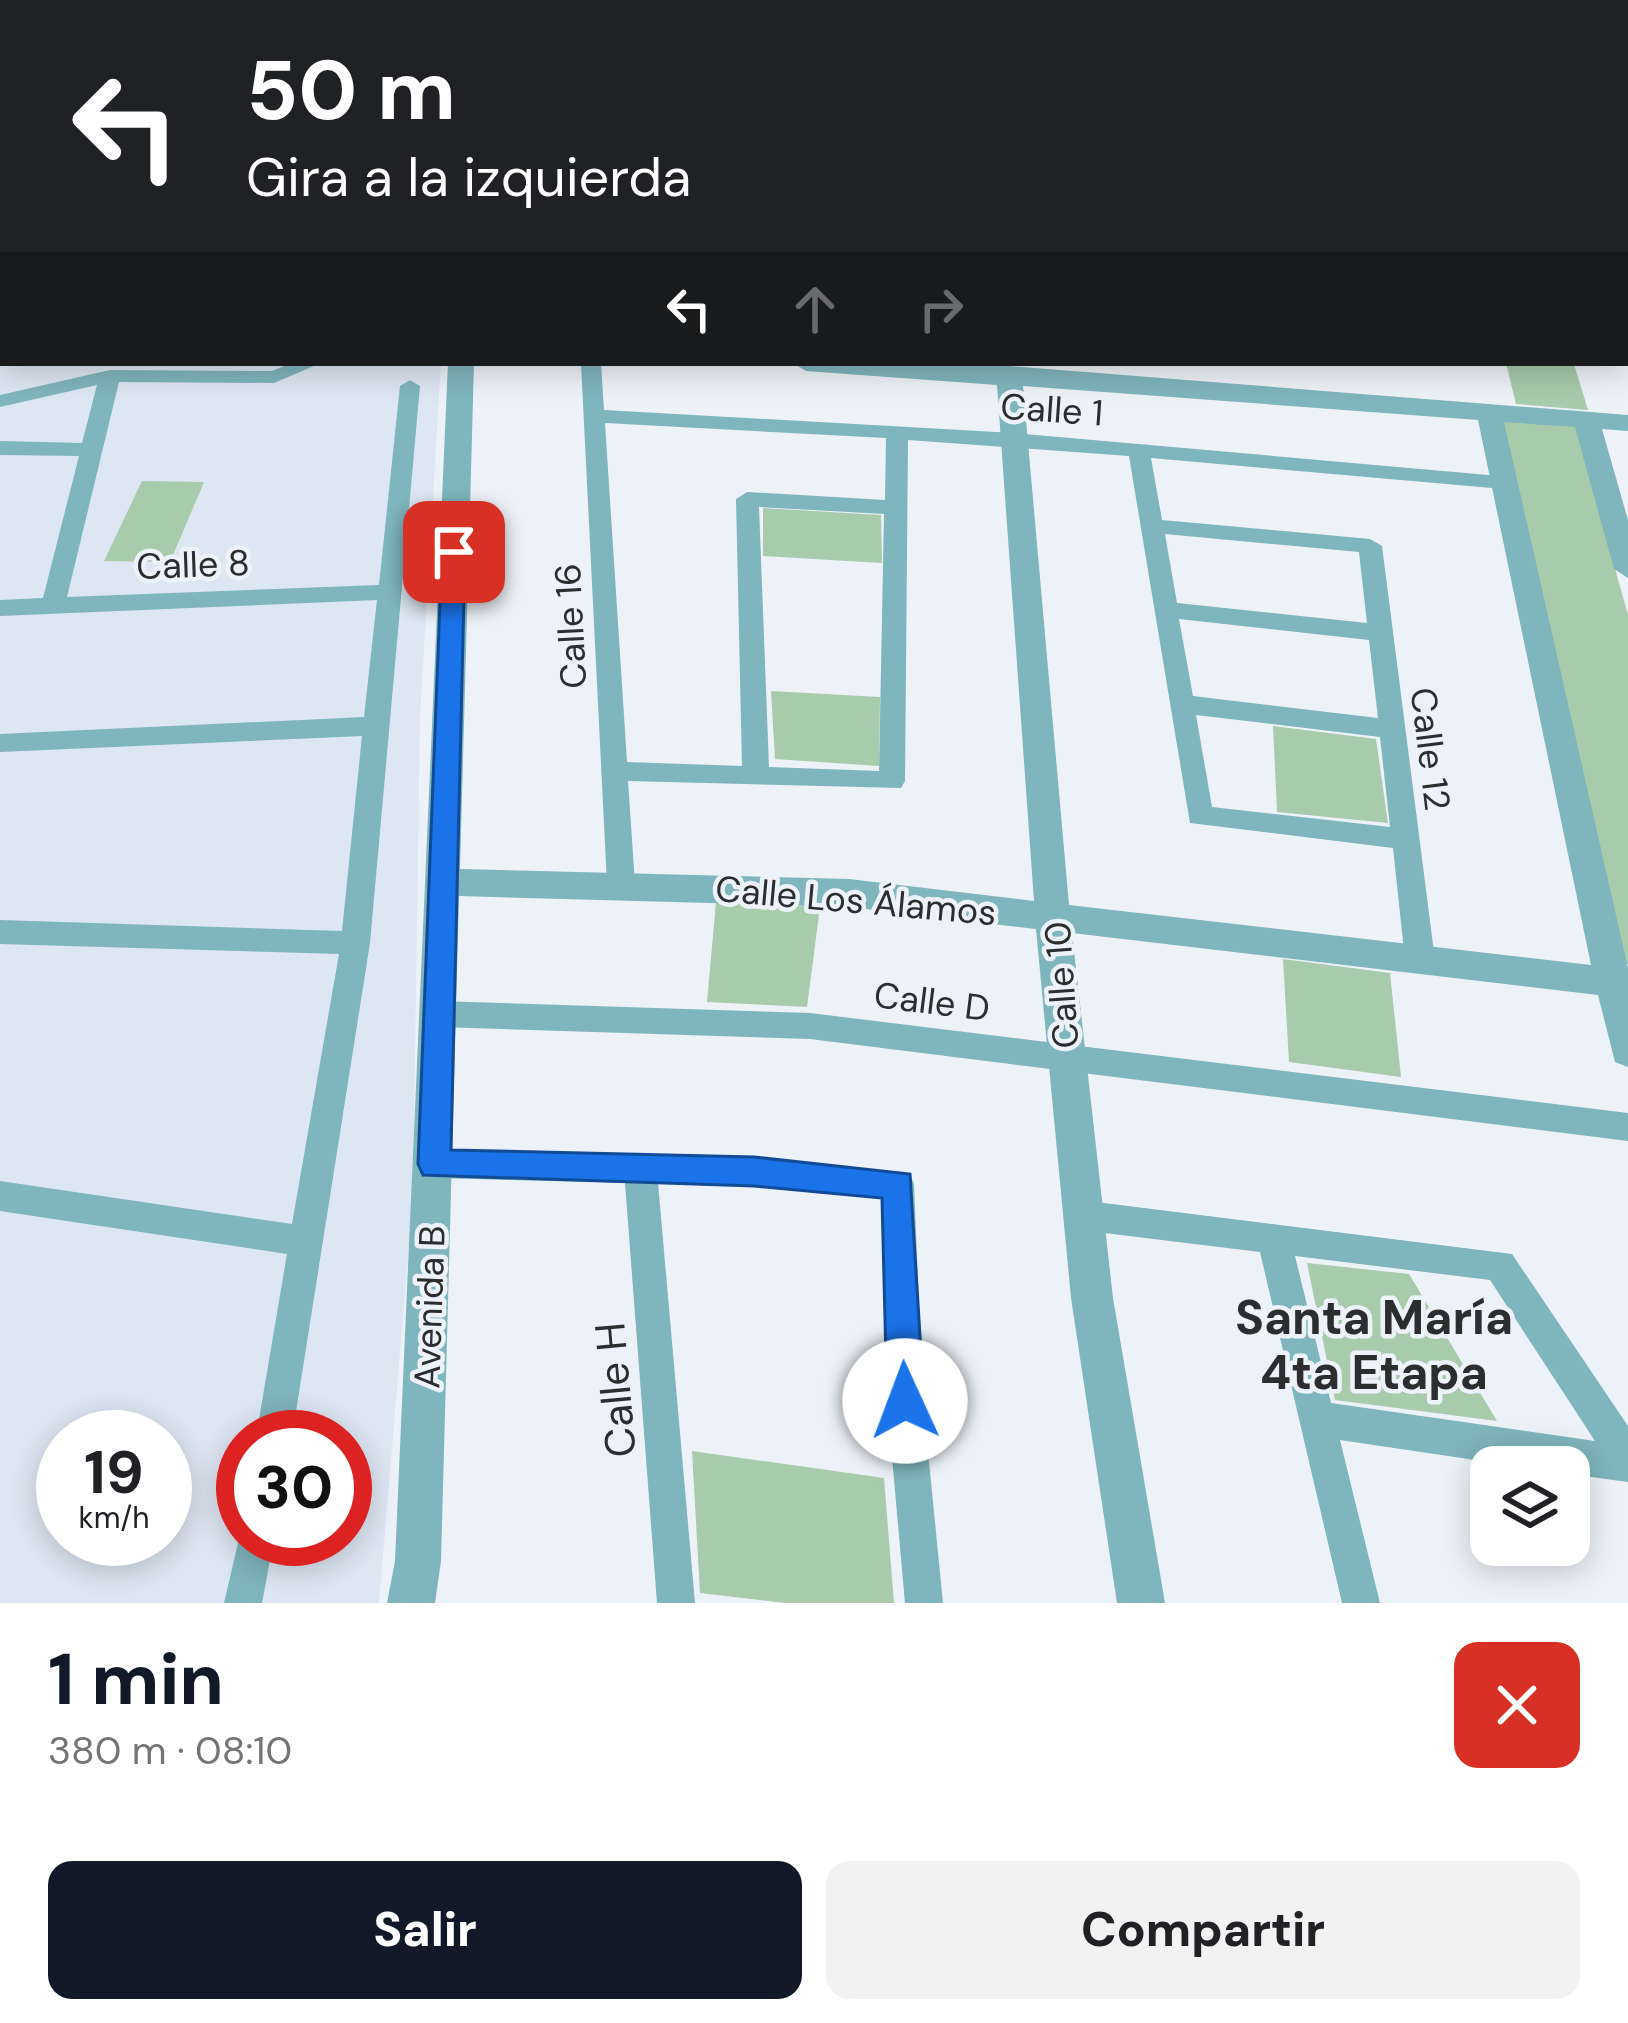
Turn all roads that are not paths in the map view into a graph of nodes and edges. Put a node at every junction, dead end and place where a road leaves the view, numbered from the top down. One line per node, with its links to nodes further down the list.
1 (302, 366): 6 (street)
2 (461, 366): 34 (street, Avenida B)
3 (591, 366): 10 (street, Calle 16)
4 (928, 366): 5 (street)
5 (1009, 368): 9 (street); 14 (street, Calle 10)
6 (110, 376): 8 (street); 17 (street)
7 (410, 386): 22 (street)
8 (0, 401)
9 (1489, 411): 11 (street); 18 (street)
10 (594, 416): 13 (street, Calle 1); 31 (street, Calle 16)
11 (1586, 419): 12 (street); 21 (street)
12 (1628, 423)
13 (897, 432): 14 (street, Calle 1); 19 (street)
14 (1014, 439): 16 (street, Calle 1); 36 (street, Calle 10)
15 (0, 448): 17 (street)
16 (1139, 449): 18 (street, Calle 1); 20 (street)
17 (91, 450): 23 (street)
18 (1503, 482): 40 (street)
19 (896, 508): 32 (street); 32 (street)
20 (1152, 526): 25 (street); 26 (street, Calle 12)
21 (1628, 569)
22 (389, 592): 23 (street, Calle 8); 28 (street)
23 (53, 606): 24 (street, Calle 8)
24 (0, 608)
25 (1166, 610): 26 (street); 27 (street)
26 (1380, 633): 29 (street, Calle 12)
27 (1181, 704): 29 (street); 33 (street)
28 (372, 726): 30 (street); 38 (street)
29 (1392, 729): 33 (street, Calle 12)
30 (0, 742)
31 (615, 771): 32 (street); 35 (street, Calle 16)
32 (756, 774)
33 (1406, 839): 39 (street, Calle 12)
34 (440, 882): 35 (street, Calle Los Álamos); 41 (street, Avenida B)
35 (621, 884): 36 (street, Calle Los Álamos)
36 (1056, 919): 39 (street, Calle Los Álamos); 43 (street, Calle 10)
37 (0, 932): 38 (street)
38 (355, 943): 50 (street)
39 (1420, 961): 40 (street, Calle Los Álamos)
40 (1620, 984): 42 (street)
41 (438, 1014): 43 (street, Calle D); 45 (street, Avenida B)
42 (1628, 1051)
43 (1066, 1056): 44 (street, Calle D); 48 (street, Calle 10)
44 (1628, 1126)
45 (435, 1164): 46 (street); 56 (street, Avenida B)
46 (640, 1169): 57 (street, Calle H); 58 (street)
47 (0, 1196): 50 (street)
48 (1080, 1214): 49 (street); 59 (street, Calle 10)
49 (1274, 1238): 52 (street); 53 (street)
50 (307, 1242): 51 (street)
51 (279, 1410)
52 (1317, 1419): 53 (street); 60 (street)
53 (1628, 1461)
54 (250, 1566): 55 (street)
55 (243, 1603)
56 (411, 1603)
57 (676, 1603)
58 (924, 1603)
59 (1141, 1603)
60 (1361, 1603)

